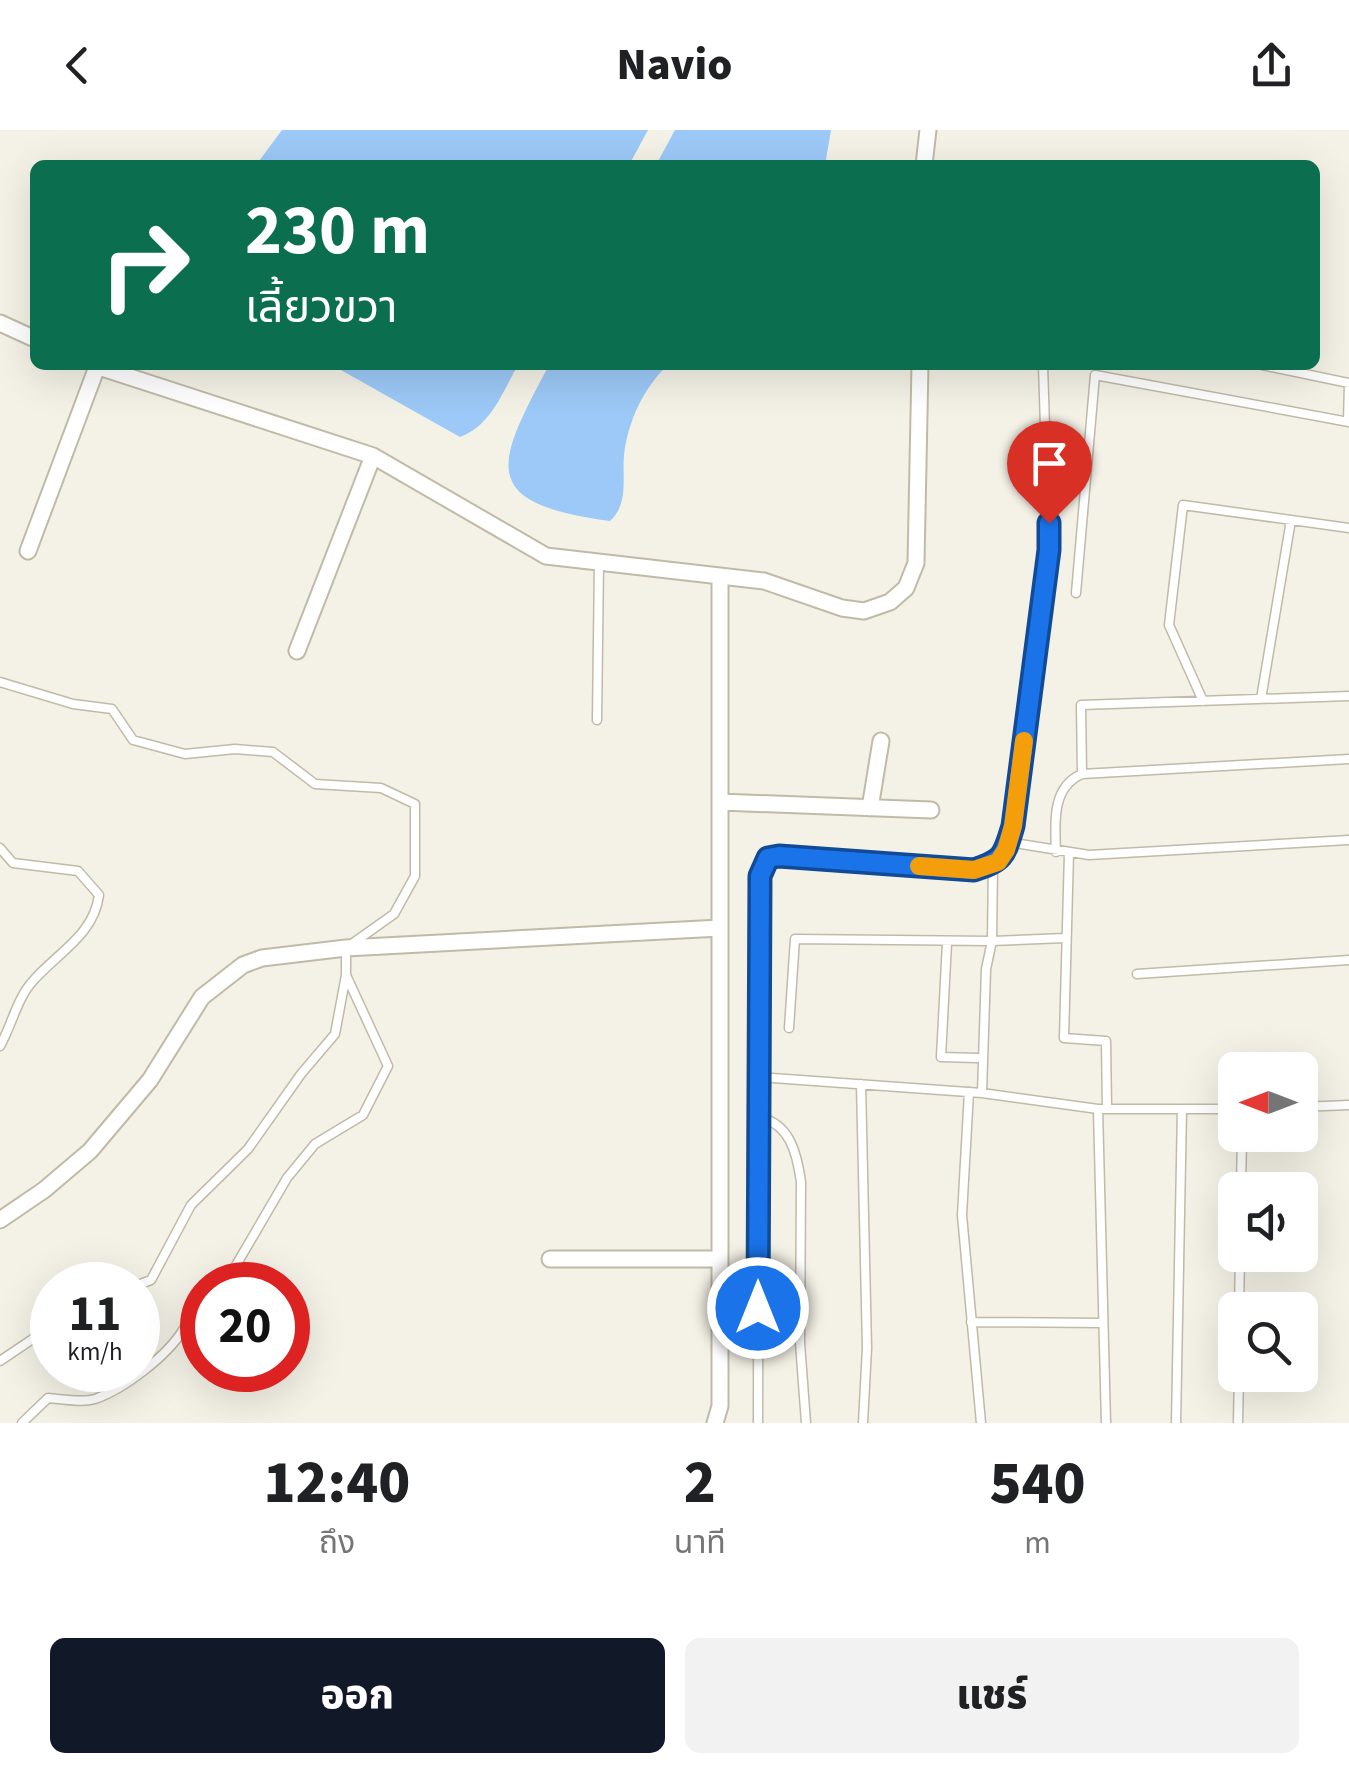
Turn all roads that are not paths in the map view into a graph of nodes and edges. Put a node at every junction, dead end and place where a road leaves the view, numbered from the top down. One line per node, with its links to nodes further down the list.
1 (928, 130): 2 (street)
2 (925, 160)
3 (0, 324): 4 (street)
4 (30, 337)
5 (94, 370): 15 (street)
6 (107, 370): 12 (street)
7 (920, 370): 17 (street)
8 (1042, 370): 32 (lane)
9 (1286, 370): 10 (lane)
10 (1349, 383): 11 (lane)
11 (1348, 422): 18 (lane)
12 (373, 456): 16 (street); 19 (street)
13 (1291, 520): 14 (lane); 22 (lane); 23 (lane)
14 (1349, 528)
15 (28, 551)
16 (600, 562): 17 (street); 24 (lane)
17 (720, 576): 28 (street)
18 (1076, 593)
19 (297, 651)
20 (0, 682): 41 (lane)
21 (1349, 696): 22 (lane)
22 (1262, 699): 23 (lane)
23 (1203, 701): 27 (lane)
24 (597, 720)
25 (881, 741): 29 (street)
26 (1349, 760): 27 (lane)
27 (1082, 774): 34 (lane)
28 (720, 802): 29 (street); 37 (street)
29 (870, 808): 30 (street)
30 (931, 810)
31 (1349, 840): 35 (lane)
32 (1008, 842): 34 (lane); 36 (lane)
33 (0, 848): 46 (lane)
34 (1056, 852): 35 (lane)
35 (1069, 854): 38 (lane)
36 (992, 864): 39 (lane); 48 (lane)
37 (720, 928): 41 (street); 59 (street)
38 (1066, 938): 39 (lane); 54 (lane)
39 (992, 941): 40 (lane); 51 (lane)
40 (947, 943): 45 (lane); 47 (lane)
41 (346, 948): 44 (lane); 58 (street)
42 (1349, 960): 43 (lane)
43 (1138, 974)
44 (346, 975): 61 (lane); 62 (lane)
45 (789, 1028)
46 (0, 1046)
47 (976, 1058)
48 (759, 1077): 49 (lane); 57 (lane)
49 (861, 1084): 50 (lane); 73 (lane)
50 (969, 1092): 51 (lane); 63 (lane)
51 (982, 1092): 54 (lane)
52 (1349, 1105): 53 (lane)
53 (1318, 1107)
54 (1102, 1109): 55 (lane); 64 (lane)
55 (1182, 1109): 56 (lane); 76 (lane)
56 (1218, 1109)
57 (759, 1116): 71 (lane); 72 (lane)
58 (0, 1220)
59 (720, 1259): 60 (street); 70 (street)
60 (550, 1260)
61 (160, 1262)
62 (238, 1262)
63 (971, 1322): 64 (lane); 74 (lane)
64 (1102, 1323): 75 (lane)
65 (180, 1333): 69 (lane)
66 (30, 1341): 67 (lane)
67 (0, 1361)
68 (1238, 1392): 77 (lane)
69 (22, 1423)
70 (715, 1423)
71 (758, 1423)
72 (806, 1423)
73 (864, 1423)
74 (981, 1423)
75 (1106, 1423)
76 (1176, 1423)
77 (1238, 1423)

